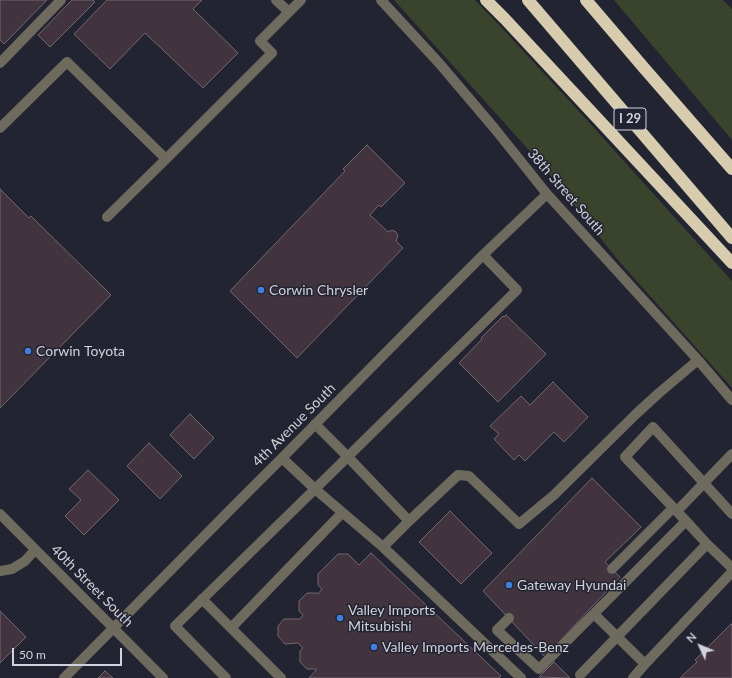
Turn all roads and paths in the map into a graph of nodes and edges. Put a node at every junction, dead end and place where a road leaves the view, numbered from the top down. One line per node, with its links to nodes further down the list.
1 (61, 0): 9 (street)
2 (276, 0): 8 (street)
3 (301, 0): 8 (street)
4 (381, 0): 13 (street, 38th Street South)
5 (486, 0): 17 (highway)
6 (528, 0): 15 (highway, I 29)
7 (586, 0): 12 (highway)
8 (289, 12): 11 (street)
9 (0, 63)
10 (0, 128): 11 (street)
11 (166, 159): 14 (street)
12 (732, 169)
13 (547, 194): 16 (street, 4th Avenue South); 18 (street, 38th Street South)
14 (107, 217)
15 (732, 238)
16 (483, 255): 20 (street, 4th Avenue South); 22 (street)
17 (732, 263)
18 (698, 360): 19 (street, 38th Street South); 30 (street)
19 (732, 400)
20 (315, 424): 22 (street); 23 (street, 4th Avenue South)
21 (732, 454): 24 (street)
22 (347, 456): 25 (street); 30 (street)
23 (282, 458): 25 (street); 42 (street, 4th Avenue South)
24 (704, 483): 26 (street); 26 (street); 29 (street)
25 (314, 489): 27 (street); 39 (street)
26 (675, 510): 31 (street); 36 (street)
27 (342, 513): 33 (street); 43 (street)
28 (0, 514): 34 (street, 40th Street South)
29 (732, 514)
30 (410, 521): 33 (street)
31 (686, 521): 32 (street); 40 (street)
32 (707, 544): 35 (street); 44 (street)
33 (383, 547): 51 (street)
34 (36, 550): 37 (street); 42 (street, 40th Street South)
35 (732, 568)
36 (612, 569)
37 (0, 571)
38 (732, 572): 45 (street)
39 (202, 599): 43 (street); 49 (street)
40 (594, 614): 41 (street); 44 (street)
41 (509, 618)
42 (114, 628): 47 (street, 4th Avenue South); 48 (street, 40th Street South)
43 (231, 628): 50 (street)
44 (617, 637): 45 (street); 46 (street)
45 (645, 664): 52 (street)
46 (580, 675)
47 (64, 678)
48 (163, 678)
49 (226, 678)
50 (282, 678)
51 (521, 678)
52 (633, 678)

